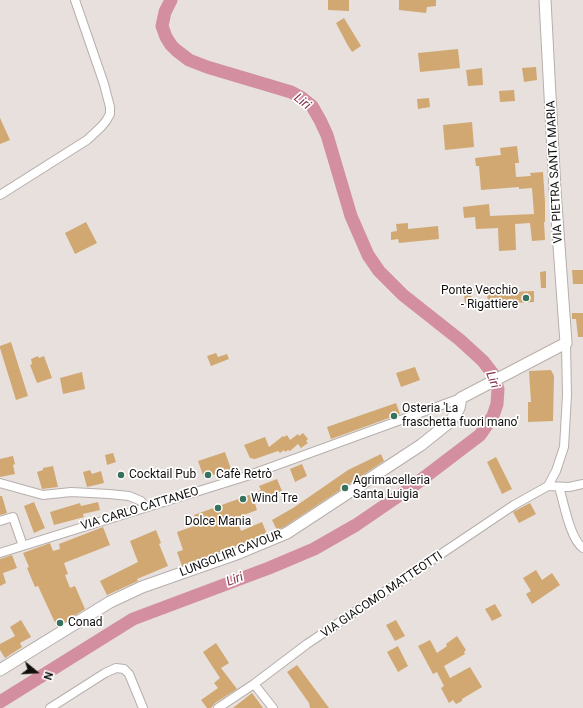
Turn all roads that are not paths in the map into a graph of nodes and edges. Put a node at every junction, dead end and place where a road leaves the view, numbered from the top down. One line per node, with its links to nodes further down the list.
1 (75, 0): 3 (street)
2 (545, 0): 4 (street, VIA PIETRA SANTA MARIA)
3 (0, 195)
4 (566, 343): 5 (street); 8 (street)
5 (464, 396): 10 (street, VIA CARLO CATTANEO); 15 (street, LUNGOLIRI CAVOUR)
6 (0, 483): 10 (street)
7 (583, 484): 9 (street)
8 (548, 486): 9 (street); 16 (street, VIA GIACOMO MATTEOTTI)
9 (560, 487): 13 (street)
10 (144, 507): 12 (street, VIA CARLO CATTANEO)
11 (0, 520): 12 (street)
12 (23, 546): 14 (street, VIA CARLO CATTANEO)
13 (583, 548)
14 (0, 553)
15 (0, 670)
16 (254, 684): 19 (street, VIA GIACOMO MATTEOTTI); 20 (street)
17 (50, 708): 18 (street)
18 (143, 708)
19 (218, 708)
20 (273, 708)

